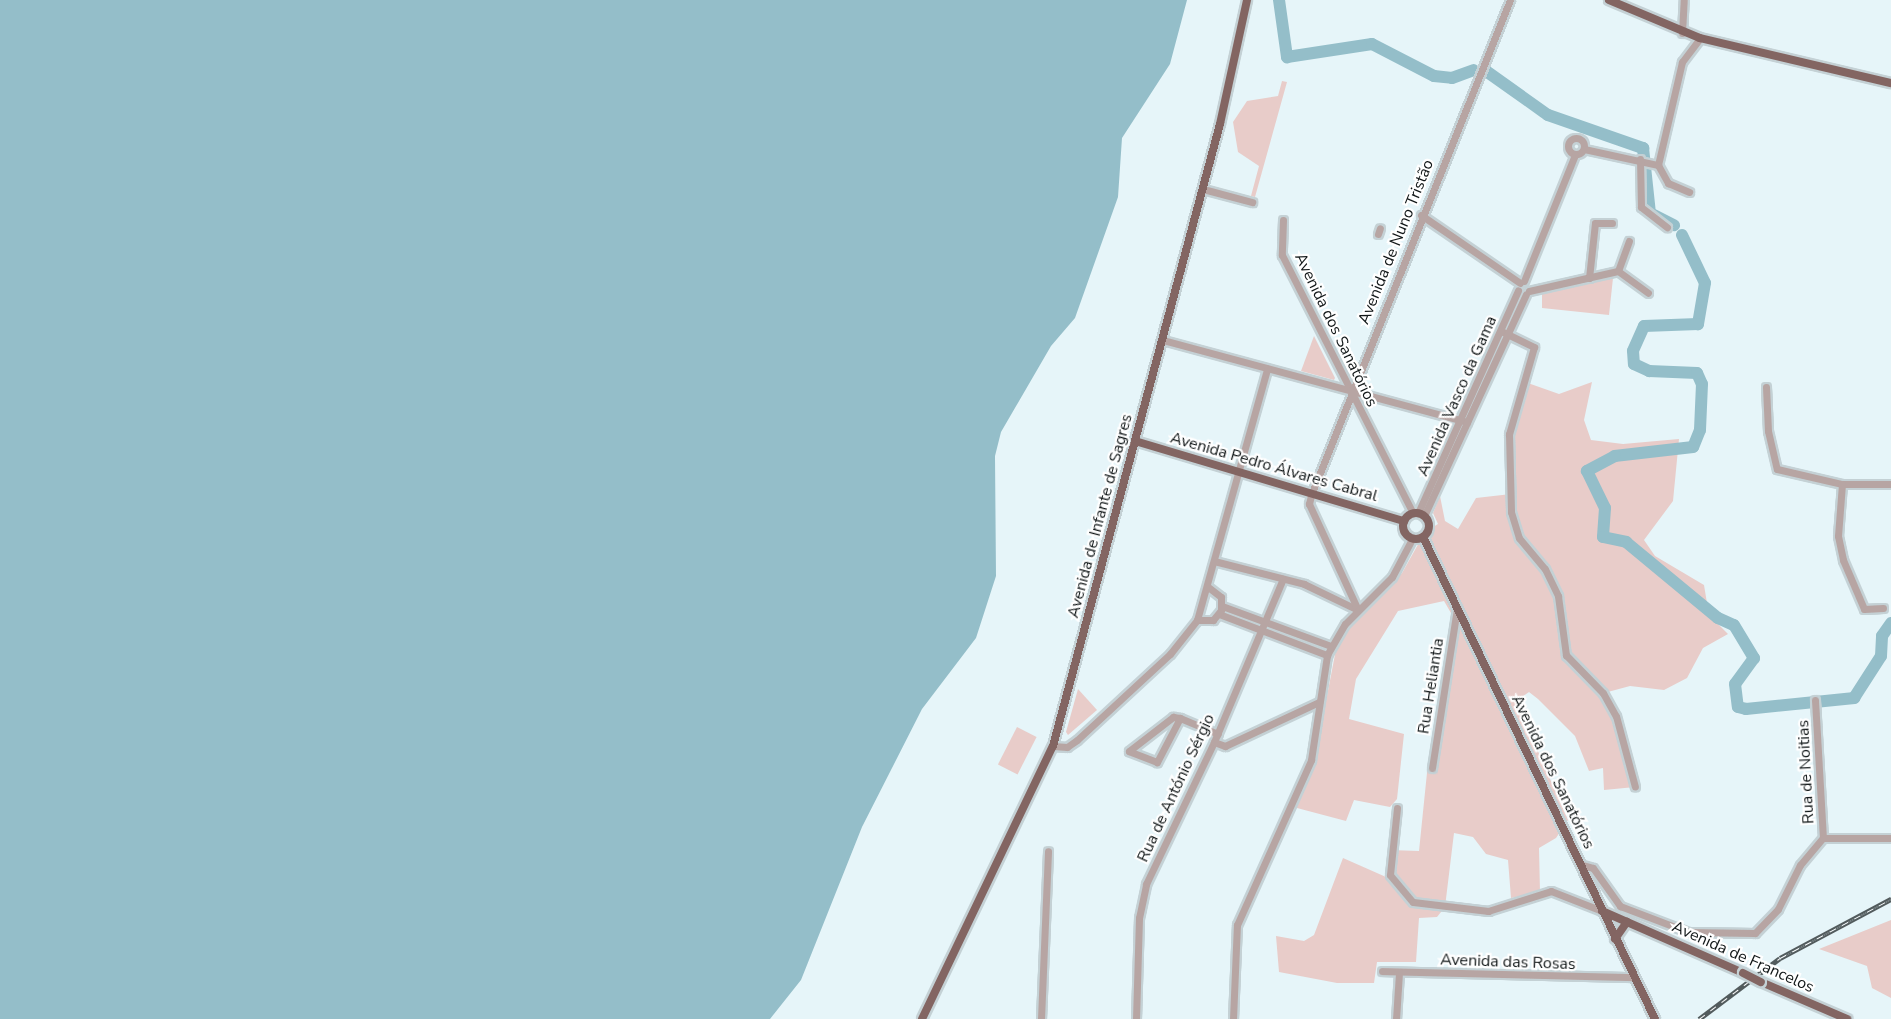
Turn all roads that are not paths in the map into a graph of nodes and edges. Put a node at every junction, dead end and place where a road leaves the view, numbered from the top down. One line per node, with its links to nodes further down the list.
1 (1247, 0): 12 (main road, Avenida de Infante de Sagres)
2 (1510, 0): 15 (street, Avenida de Nuno Tristão)
3 (1609, 0): 5 (main road)
4 (1684, 0): 5 (street)
5 (1682, 33): 6 (main road)
6 (1700, 38): 7 (main road); 11 (street)
7 (1891, 83)
8 (1584, 149): 9 (street); 9 (street, Avenida Vasco da Gama); 10 (street)
9 (1575, 155): 22 (street, Avenida Vasco da Gama)
10 (1642, 160): 11 (street); 18 (street)
11 (1655, 165): 13 (street)
12 (1207, 190): 14 (street); 26 (main road, Avenida de Infante de Sagres)
13 (1689, 192)
14 (1252, 202)
15 (1421, 215): 22 (street); 29 (street, Avenida de Nuno Tristão)
16 (1283, 220): 29 (street, Avenida dos Sanatórios)
17 (1612, 223): 21 (street)
18 (1667, 227)
19 (1629, 241): 20 (street)
20 (1618, 271): 21 (street); 24 (street)
21 (1589, 278): 23 (street)
22 (1521, 285): 23 (street); 23 (street); 25 (street, Avenida Vasco da Gama)
23 (1528, 292): 25 (street, Avenida Vasco da Gama)
24 (1648, 294)
25 (1504, 332): 30 (street, Avenida Vasco da Gama); 60 (street)
26 (1163, 340): 27 (street); 31 (main road, Avenida de Infante de Sagres)
27 (1267, 369): 29 (street); 32 (street)
28 (1767, 387): 33 (street)
29 (1351, 391): 30 (street); 35 (street, Avenida de Nuno Tristão); 36 (street, Avenida dos Sanatórios)
30 (1464, 421): 36 (street, Avenida Vasco da Gama)
31 (1135, 441): 32 (main road, Avenida Pedro Álvares Cabral); 58 (main road, Avenida de Infante de Sagres)
32 (1239, 474): 35 (main road, Avenida Pedro Álvares Cabral); 40 (street)
33 (1842, 484): 34 (street); 45 (street)
34 (1891, 484)
35 (1311, 495): 37 (main road, Avenida Pedro Álvares Cabral); 46 (street)
36 (1418, 514): 37 (main road); 38 (main road, Avenida dos Sanatórios)
37 (1404, 521): 39 (main road)
38 (1423, 537): 39 (main road); 44 (main road, Avenida dos Sanatórios)
39 (1412, 539): 46 (street)
40 (1214, 561): 41 (street); 42 (street)
41 (1283, 579): 46 (street); 49 (street, Rua de António Sérgio)
42 (1208, 587): 43 (street); 48 (street)
43 (1222, 606): 47 (street); 49 (street)
44 (1457, 608): 59 (street, Rua Heliantia); 65 (main road, Avenida dos Sanatórios)
45 (1883, 608)
46 (1358, 610): 51 (street)
47 (1219, 614): 48 (street); 50 (street)
48 (1197, 620): 58 (street)
49 (1265, 622): 50 (street, Rua de António Sérgio); 51 (street)
50 (1262, 631): 52 (street); 56 (street, Rua de António Sérgio)
51 (1331, 646): 52 (street)
52 (1328, 655): 53 (street)
53 (1318, 702): 57 (street); 75 (street)
54 (1815, 702): 62 (street, Rua de Noitias)
55 (1180, 718): 55 (street); 56 (street)
56 (1218, 734): 57 (street, Rua de António Sérgio)
57 (1214, 742): 74 (street, Rua de António Sérgio)
58 (1053, 746): 72 (main road, Avenida de Infante de Sagres)
59 (1432, 768)
60 (1635, 787)
61 (1397, 808): 66 (street)
62 (1823, 838): 63 (street); 65 (street)
63 (1891, 838)
64 (1048, 850): 73 (street)
65 (1582, 865): 66 (main road, Avenida dos Sanatórios)
66 (1602, 911): 67 (main road, Avenida de Francelos); 68 (main road, Avenida dos Sanatórios)
67 (1627, 922): 68 (main road); 78 (main road, Avenida de Francelos, bridge)
68 (1615, 939): 71 (main road, Avenida dos Sanatórios)
69 (1382, 971): 70 (street, Avenida das Rosas)
70 (1399, 972): 71 (street, Avenida das Rosas); 76 (street)
71 (1633, 977): 77 (main road, Avenida dos Sanatórios)
72 (922, 1019)
73 (1041, 1019)
74 (1136, 1019)
75 (1233, 1019)
76 (1395, 1019)
77 (1655, 1019)
78 (1847, 1019)

